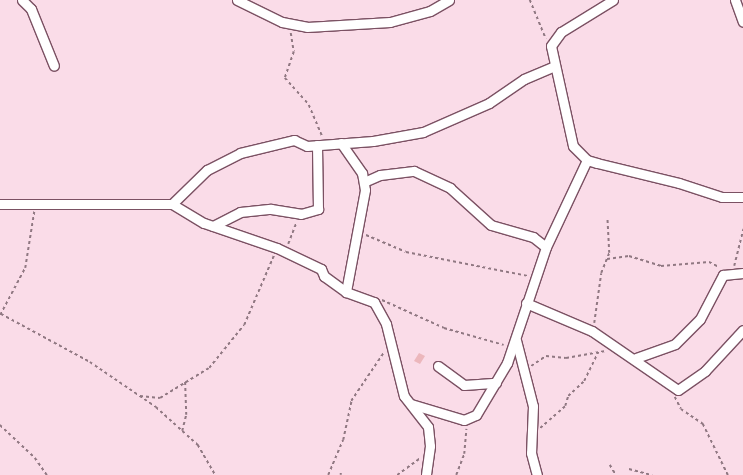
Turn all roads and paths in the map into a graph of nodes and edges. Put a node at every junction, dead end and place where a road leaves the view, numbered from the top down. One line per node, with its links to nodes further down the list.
1 (22, 0): 10 (street)
2 (237, 0): 8 (street)
3 (449, 0): 8 (street)
4 (530, 0): 9 (path)
5 (612, 0): 9 (street)
6 (735, 0): 7 (street)
7 (743, 22)
8 (293, 26): 13 (path)
9 (551, 46): 11 (street)
10 (54, 66)
11 (554, 66): 12 (street); 15 (street)
12 (341, 143): 13 (street); 16 (street)
13 (329, 144): 14 (street)
14 (317, 145): 19 (street); 21 (street)
15 (587, 160): 17 (street); 26 (street)
16 (364, 182): 24 (street); 26 (street)
17 (743, 197)
18 (0, 204): 20 (street)
19 (172, 204): 20 (street); 23 (street)
20 (36, 205): 36 (path)
21 (299, 213): 23 (street); 28 (path)
22 (607, 218): 29 (path)
23 (213, 226): 27 (street)
24 (356, 228): 32 (path); 33 (street)
25 (743, 229): 30 (path)
26 (546, 247): 32 (street)
27 (277, 248): 28 (street); 46 (path)
28 (290, 255): 33 (street)
29 (607, 259): 30 (path); 38 (path)
30 (730, 272): 31 (street); 43 (street)
31 (743, 273)
32 (534, 277): 35 (street)
33 (346, 292): 34 (street)
34 (372, 300): 39 (street); 40 (path)
35 (526, 303): 38 (street); 40 (street)
36 (0, 314): 49 (path)
37 (743, 330): 48 (street)
38 (592, 331): 41 (street)
39 (391, 342): 50 (street); 60 (path)
40 (515, 342): 45 (street); 47 (street)
41 (621, 348): 42 (path); 43 (street)
42 (598, 352): 45 (path); 54 (path)
43 (636, 358): 48 (street)
44 (438, 366): 47 (street)
45 (523, 368): 54 (street)
46 (185, 382): 49 (path); 53 (path)
47 (496, 383): 51 (street)
48 (674, 388): 67 (path)
49 (138, 396): 53 (path)
50 (410, 404): 51 (street); 55 (street)
51 (464, 420): 63 (path)
52 (0, 424): 58 (path)
53 (182, 431): 59 (path)
54 (533, 432): 64 (street)
55 (429, 451): 61 (path); 62 (street)
56 (610, 465): 65 (path)
57 (630, 469): 66 (path)
58 (47, 475)
59 (215, 475)
60 (328, 475)
61 (397, 475)
62 (426, 475)
63 (456, 475)
64 (537, 475)
65 (616, 475)
66 (652, 475)
67 (728, 475)

